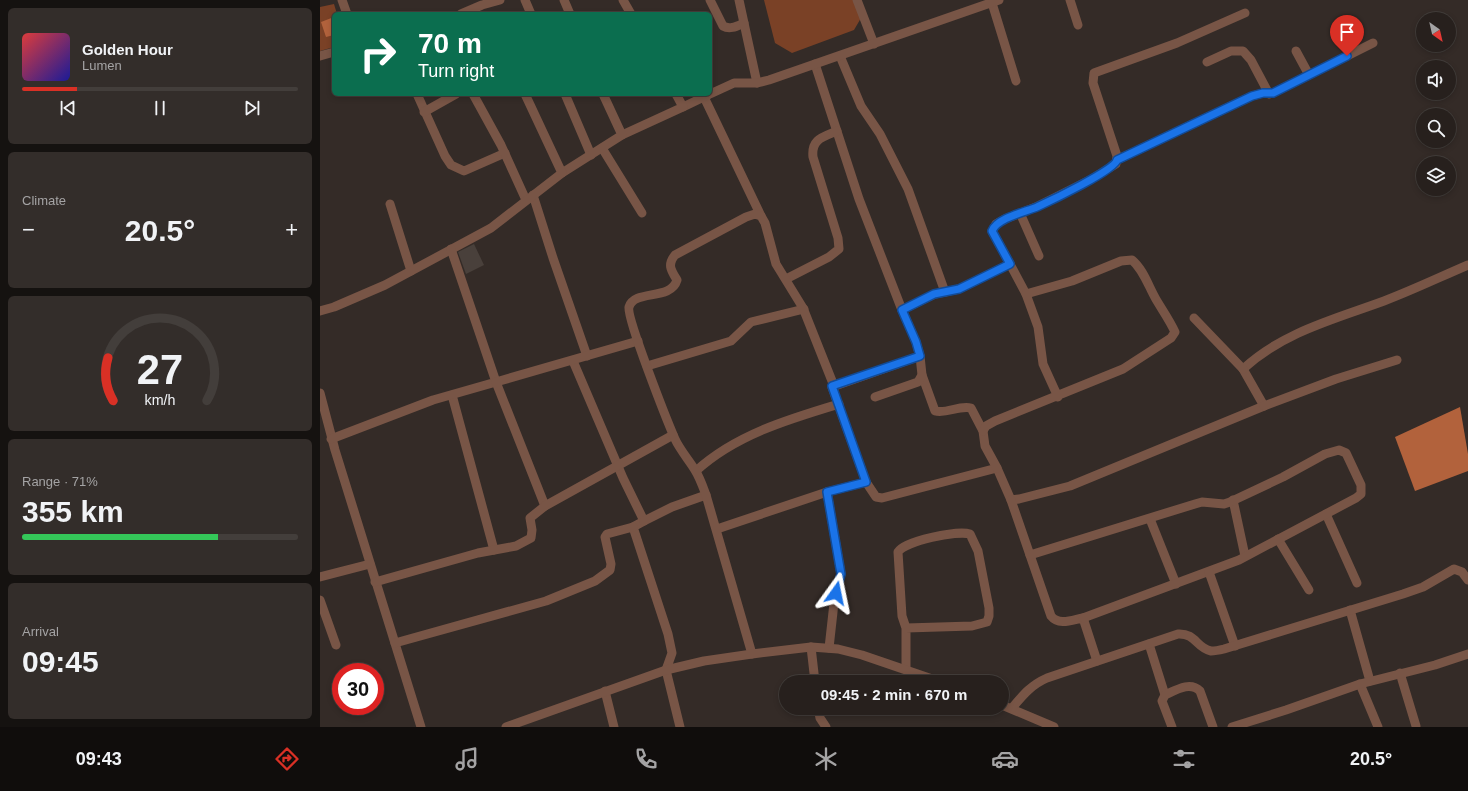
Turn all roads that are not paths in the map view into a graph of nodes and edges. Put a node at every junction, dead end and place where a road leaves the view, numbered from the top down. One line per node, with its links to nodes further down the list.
1 (342, 0): 12 (street)
2 (500, 0): 11 (street)
3 (525, 0): 15 (street)
4 (564, 0): 16 (street)
5 (623, 0): 17 (street)
6 (710, 0): 19 (street)
7 (739, 0): 19 (street)
8 (857, 0): 22 (street)
9 (1070, 0): 20 (street)
10 (995, 1): 22 (street); 30 (street)
11 (482, 5): 13 (street); 14 (street)
12 (346, 12)
13 (466, 12)
14 (484, 12)
15 (530, 12)
16 (569, 12)
17 (630, 12)
18 (1245, 13): 50 (street)
19 (744, 23): 31 (street)
20 (1078, 25)
21 (1373, 43): 29 (street)
22 (874, 44): 26 (street)
23 (1296, 51): 29 (street)
24 (332, 53): 25 (street)
25 (320, 56)
26 (840, 56): 28 (street); 63 (street)
27 (1207, 62): 33 (street)
28 (815, 64): 31 (street); 45 (street)
29 (1309, 75): 33 (street)
30 (1016, 81)
31 (757, 83): 32 (street)
32 (712, 93)
33 (1269, 94): 50 (street)
34 (418, 96): 44 (street)
35 (452, 96): 44 (street)
36 (474, 96): 48 (street)
37 (526, 96): 51 (street)
38 (566, 96): 49 (street)
39 (604, 96): 46 (street)
40 (677, 96): 43 (street)
41 (706, 96): 43 (street)
42 (708, 96): 56 (street)
43 (683, 107): 46 (street)
44 (424, 112): 48 (street)
45 (837, 131): 62 (street); 66 (street)
46 (622, 135): 47 (street)
47 (602, 148): 49 (street); 54 (street)
48 (505, 153): 52 (street)
49 (591, 155): 51 (street)
50 (1117, 160): 55 (street)
51 (562, 173): 52 (street)
52 (530, 197): 57 (street); 70 (street)
53 (390, 204): 61 (street)
54 (642, 213)
55 (1020, 213): 58 (street); 59 (street)
56 (761, 216): 62 (street); 69 (street)
57 (452, 249): 61 (street); 77 (street)
58 (1039, 256)
59 (1010, 264): 63 (street); 64 (street)
60 (1468, 265): 75 (street)
61 (411, 271): 67 (street)
62 (786, 279): 65 (street)
63 (945, 292): 66 (street)
64 (1026, 294): 82 (street); 82 (street)
65 (804, 309): 74 (street); 78 (street)
66 (902, 310): 71 (street)
67 (320, 311)
68 (1194, 318): 75 (street)
69 (638, 341): 70 (street); 74 (street)
70 (587, 356): 73 (street)
71 (920, 356): 76 (street); 78 (street)
72 (1397, 360): 84 (street)
73 (573, 361): 77 (street); 88 (street)
74 (647, 366): 86 (street)
75 (1243, 369): 84 (street)
76 (922, 375): 81 (street); 85 (street)
77 (496, 382): 80 (street); 96 (street)
78 (834, 386): 83 (street)
79 (320, 394): 87 (street)
80 (452, 395): 87 (street); 103 (street)
81 (875, 396)
82 (1058, 397): 85 (street)
83 (839, 404): 90 (street); 91 (street)
84 (1264, 406): 94 (street)
85 (983, 432): 89 (street)
86 (674, 435): 88 (street); 90 (street)
87 (331, 439): 106 (street)
88 (618, 464): 96 (street); 99 (street)
89 (997, 468): 91 (street); 94 (street)
90 (696, 471): 93 (street)
91 (866, 482): 92 (street)
92 (827, 492): 101 (street); 123 (street)
93 (706, 495): 99 (street); 101 (street)
94 (1011, 500): 104 (street)
95 (1233, 500): 97 (street); 98 (street); 105 (street)
96 (545, 506): 103 (street)
97 (1326, 514): 102 (street); 111 (street)
98 (1150, 519): 104 (street); 112 (street)
99 (644, 521): 100 (street)
100 (633, 527): 118 (street); 128 (street)
101 (717, 528): 124 (street)
102 (1278, 539): 105 (street); 113 (street)
103 (494, 550): 110 (street)
104 (1030, 555): 116 (street)
105 (1245, 556): 107 (street)
106 (370, 564): 108 (street); 110 (street)
107 (1209, 572): 112 (street); 121 (street)
108 (320, 577)
109 (1468, 580): 115 (street)
110 (375, 582): 118 (street)
111 (1357, 583)
112 (1176, 584): 116 (street)
113 (1309, 590)
114 (320, 600): 120 (street)
115 (1350, 610): 121 (street); 132 (street)
116 (1083, 618): 126 (street)
117 (906, 628): 117 (street); 127 (street)
118 (395, 643): 142 (street)
119 (1149, 644): 121 (street); 126 (street); 135 (street)
120 (336, 645)
121 (1235, 646)
122 (811, 647): 123 (street); 124 (street); 130 (street)
123 (828, 648): 127 (street)
124 (752, 654): 128 (street)
125 (1468, 654): 129 (street)
126 (1097, 661): 137 (street)
127 (906, 669): 131 (street)
128 (666, 670): 134 (street); 145 (street)
129 (1400, 673): 132 (street); 141 (street)
130 (814, 675)
131 (922, 675)
132 (1370, 681): 133 (street)
133 (1360, 684): 151 (street); 152 (street)
134 (605, 691): 140 (street); 144 (street)
135 (1165, 695): 149 (street); 150 (street)
136 (1009, 707): 137 (street)
137 (1012, 708): 139 (street)
138 (819, 715): 146 (street)
139 (1032, 718): 147 (street); 148 (street)
140 (532, 722): 143 (street)
141 (1416, 726)
142 (421, 727)
143 (506, 727)
144 (614, 727)
145 (680, 727)
146 (826, 727)
147 (1028, 727)
148 (1054, 727)
149 (1172, 727)
150 (1213, 727)
151 (1232, 727)
152 (1378, 727)

